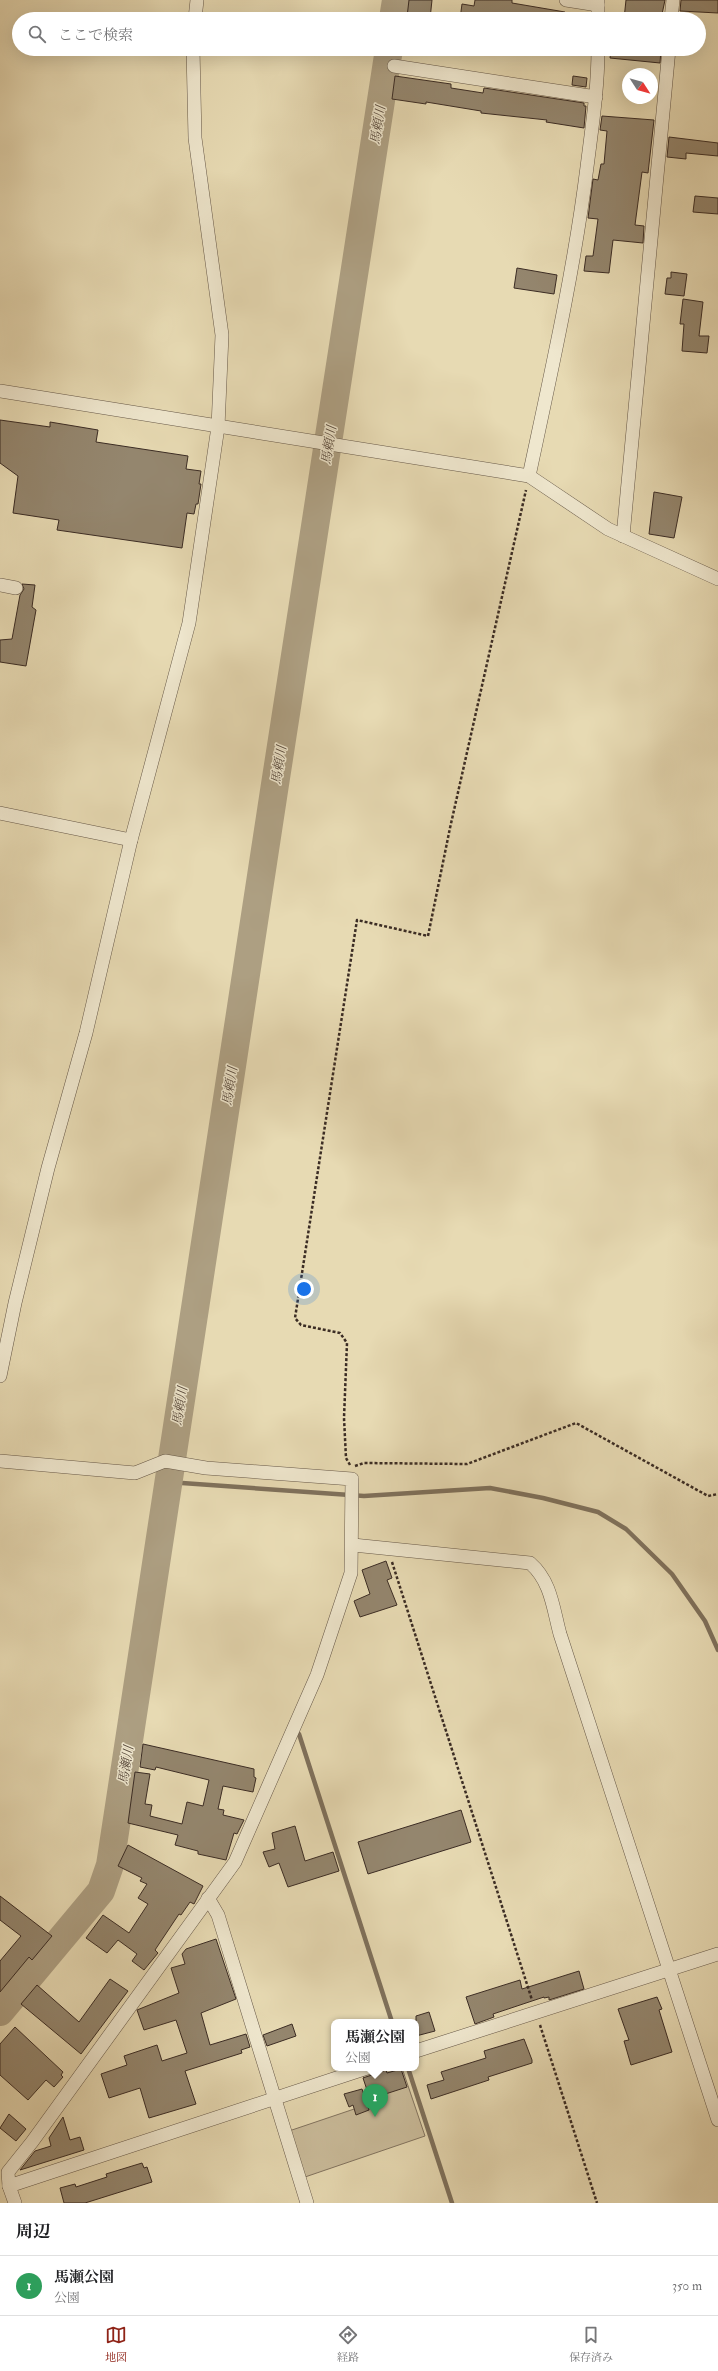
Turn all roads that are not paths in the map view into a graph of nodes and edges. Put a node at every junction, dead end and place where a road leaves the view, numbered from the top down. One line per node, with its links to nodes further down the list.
1 (197, 0): 5 (street)
2 (566, 0): 4 (street)
3 (673, 0): 6 (street)
4 (598, 3)
5 (196, 12)
6 (672, 12)
7 (193, 56): 13 (street)
8 (598, 56): 11 (street)
9 (668, 56): 15 (street)
10 (394, 66): 11 (street)
11 (596, 97): 14 (street)
12 (0, 391): 13 (street)
13 (218, 427): 14 (street); 20 (street)
14 (529, 476): 15 (street)
15 (623, 536): 16 (street)
16 (718, 579)
17 (0, 585): 18 (street)
18 (16, 588)
19 (0, 813): 20 (street)
20 (131, 840): 21 (street)
21 (0, 1376)
22 (0, 1461): 23 (street)
23 (353, 1545): 24 (street); 26 (street)
24 (208, 1898): 29 (street); 31 (street)
25 (718, 1954): 26 (street)
26 (671, 1970): 27 (street); 30 (street)
27 (419, 2050)
28 (358, 2071): 29 (street)
29 (274, 2099): 32 (street); 34 (street)
30 (718, 2120)
31 (4, 2170): 32 (street)
32 (9, 2186): 33 (street)
33 (15, 2203)
34 (307, 2203)

